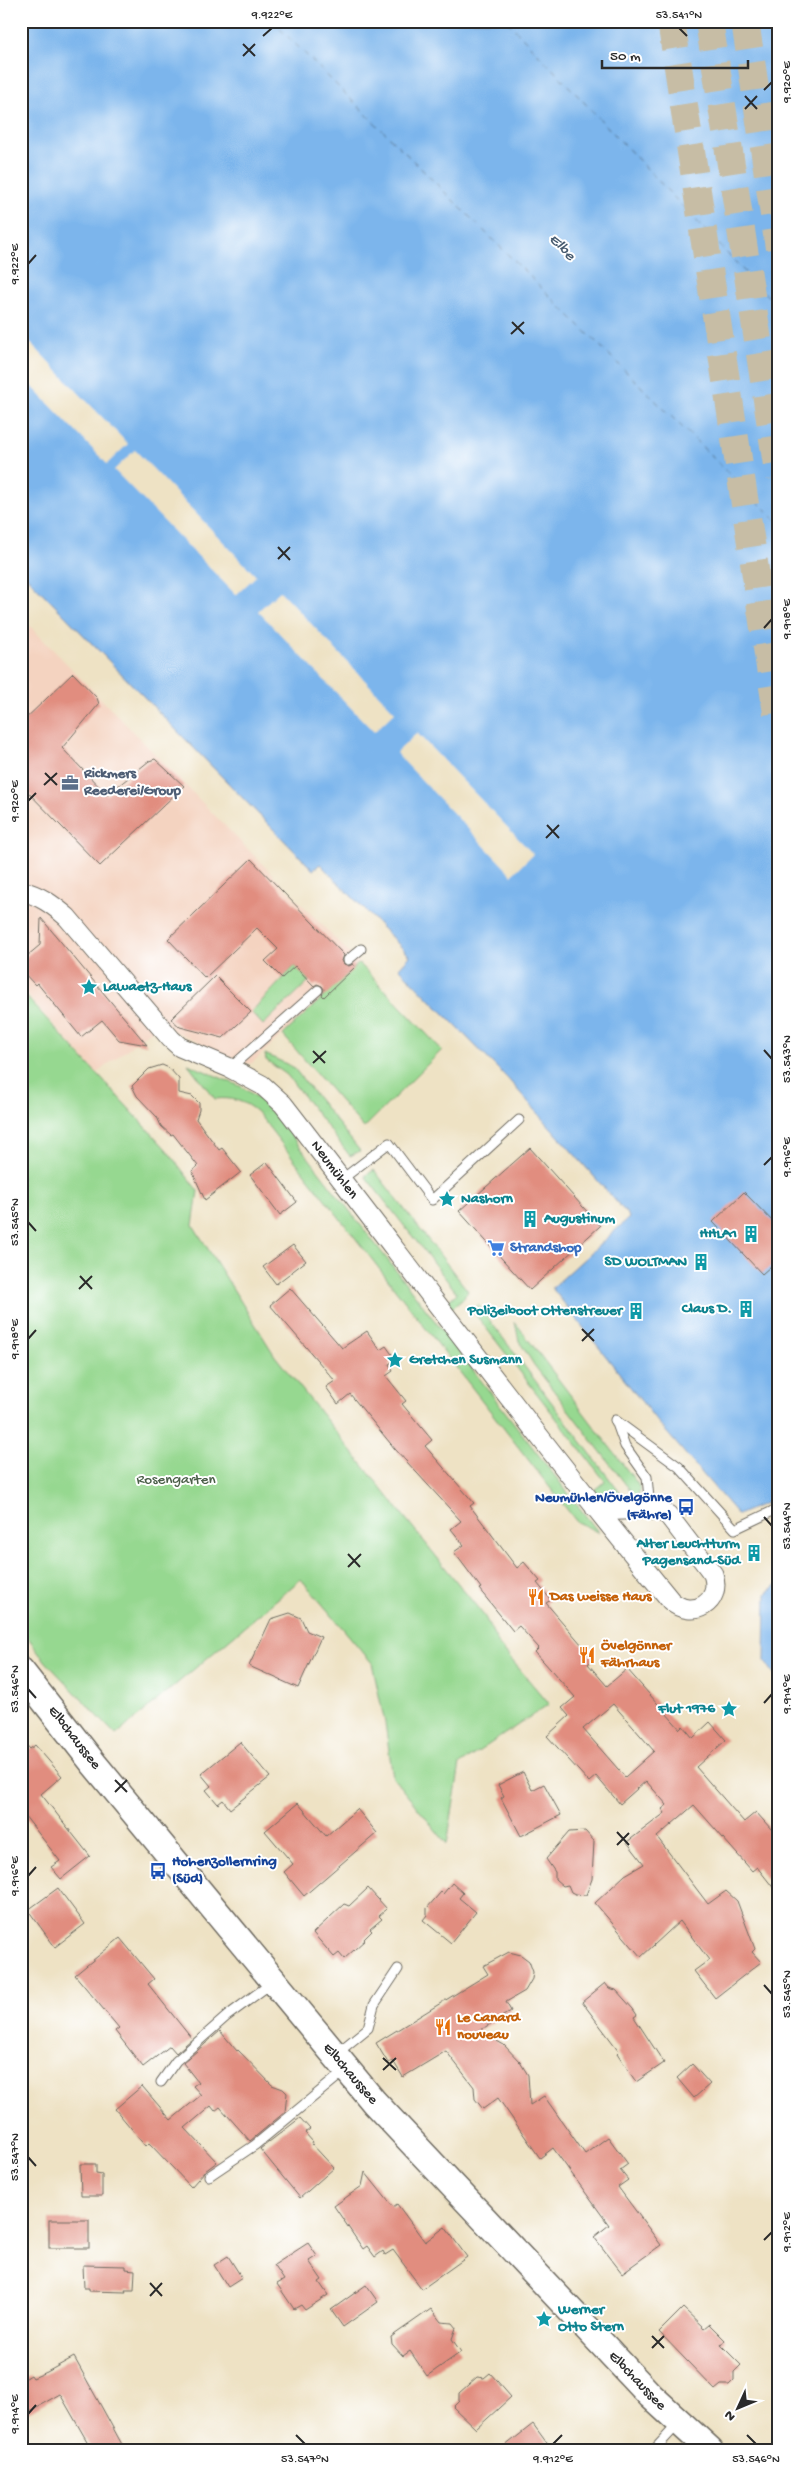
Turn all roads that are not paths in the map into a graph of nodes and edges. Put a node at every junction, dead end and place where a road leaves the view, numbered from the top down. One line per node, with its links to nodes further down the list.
1 (21, 891): 5 (street, Neumühlen)
2 (360, 949): 3 (lane)
3 (348, 960)
4 (318, 990): 5 (lane)
5 (230, 1068): 7 (street, Neumühlen)
6 (520, 1120): 7 (lane)
7 (341, 1180): 8 (street, Neumühlen)
8 (595, 1508): 10 (street); 10 (street, Neumühlen)
9 (779, 1508): 10 (lane)
10 (650, 1509)
11 (21, 1670): 13 (main road, Elbchaussee)
12 (398, 1969): 14 (lane)
13 (274, 1982): 14 (main road, Elbchaussee); 15 (lane)
14 (340, 2063): 16 (lane); 17 (main road, Elbchaussee)
15 (160, 2082)
16 (209, 2176)
17 (679, 2423): 18 (lane); 19 (main road, Elbchaussee)
18 (654, 2450)
19 (710, 2450)

